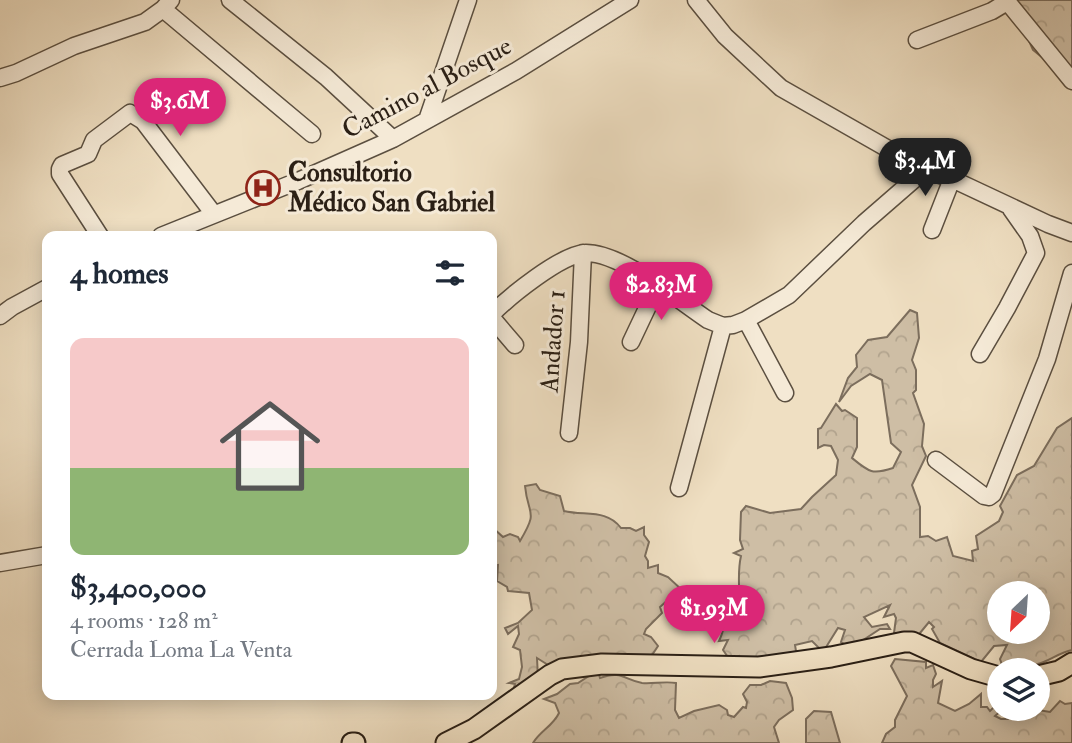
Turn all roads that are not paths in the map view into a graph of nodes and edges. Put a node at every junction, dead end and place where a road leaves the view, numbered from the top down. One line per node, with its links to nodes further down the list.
1 (230, 0): 12 (street)
2 (468, 0): 10 (street)
3 (696, 0): 13 (street)
4 (628, 1): 10 (street, Camino al Bosque)
5 (1007, 1): 7 (street); 9 (street)
6 (167, 5): 8 (street); 11 (street)
7 (917, 40)
8 (0, 78)
9 (1072, 81)
10 (427, 120): 12 (street, Camino al Bosque)
11 (312, 134)
12 (393, 139): 16 (street, Camino al Bosque)
13 (925, 170): 14 (street); 27 (street)
14 (952, 180): 15 (street); 17 (street)
15 (1010, 207): 20 (street); 32 (street)
16 (213, 213): 18 (street); 19 (street, Camino al Bosque)
17 (932, 230)
18 (97, 231)
19 (172, 231)
20 (1072, 233)
21 (583, 253): 23 (street); 25 (street); 34 (street, Andador 1)
22 (1072, 273): 35 (street)
23 (658, 285): 29 (street); 30 (street)
24 (42, 291): 26 (street)
25 (497, 311)
26 (0, 316)
27 (746, 320): 29 (street); 33 (street)
28 (497, 322): 31 (street)
29 (723, 327): 36 (street)
30 (631, 342)
31 (515, 345)
32 (980, 354)
33 (785, 393)
34 (569, 433)
35 (936, 460)
36 (679, 488)
37 (42, 556): 38 (street)
38 (0, 562)
39 (1072, 663): 40 (main road)
40 (1050, 673)
41 (987, 674): 42 (main road)
42 (446, 743)

